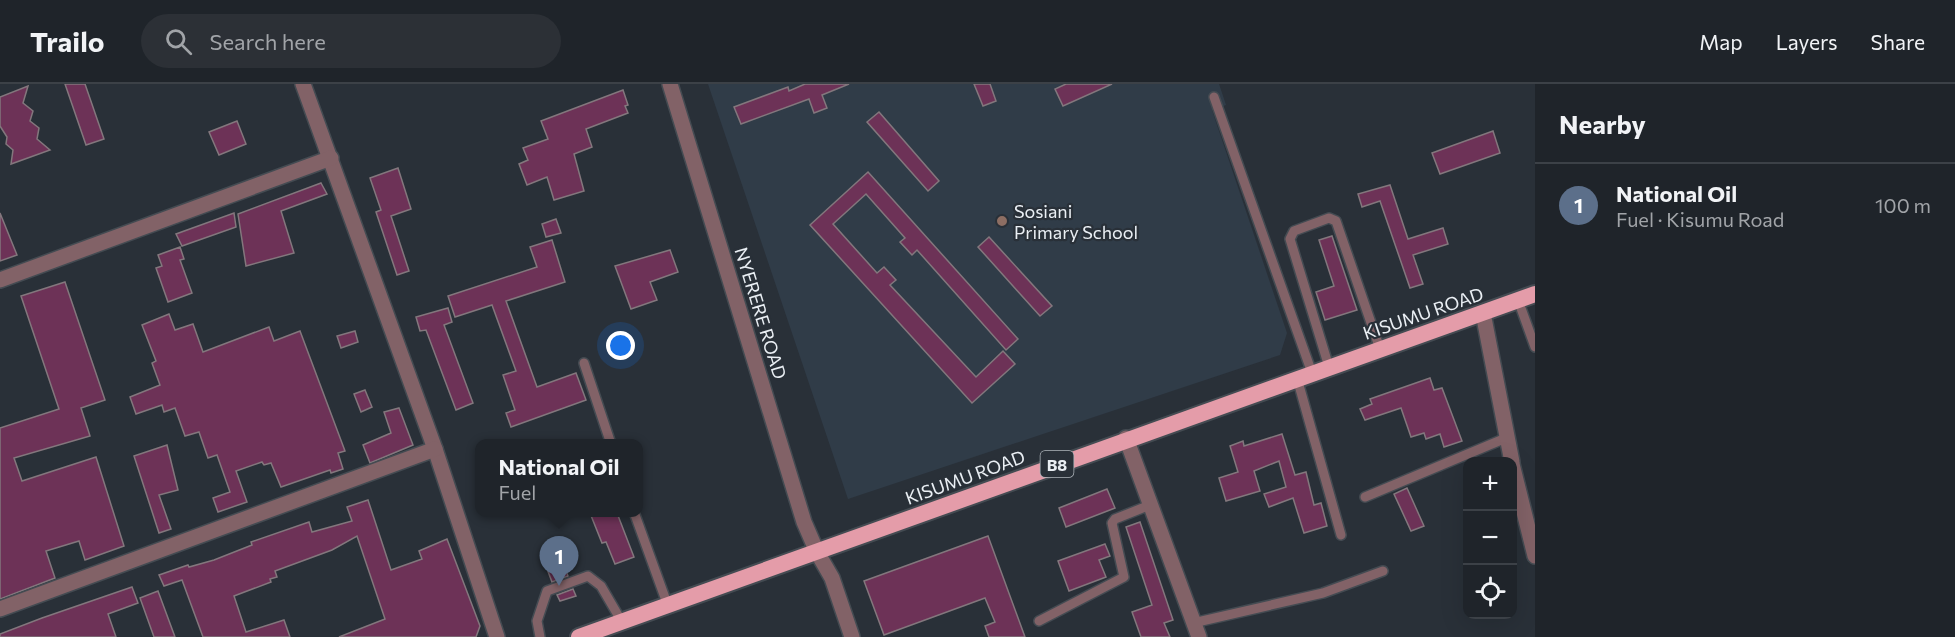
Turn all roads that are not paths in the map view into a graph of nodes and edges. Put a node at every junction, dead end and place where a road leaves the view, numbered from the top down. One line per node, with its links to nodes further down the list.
1 (303, 84): 4 (street)
2 (670, 84): 24 (street, NYERERE ROAD)
3 (1214, 97): 13 (lane)
4 (331, 158): 5 (street); 17 (street)
5 (0, 280)
6 (1535, 294): 7 (highway, KISUMU ROAD / B8)
7 (1518, 300): 8 (highway, KISUMU ROAD / B8); 9 (lane)
8 (1483, 313): 10 (highway, KISUMU ROAD / B8); 15 (street)
9 (1535, 347)
10 (1380, 349): 12 (highway, KISUMU ROAD / B8); 12 (lane)
11 (584, 363): 16 (lane)
12 (1329, 367): 13 (highway, KISUMU ROAD / B8)
13 (1304, 376): 14 (highway, KISUMU ROAD / B8); 23 (lane)
14 (1126, 438): 21 (street); 24 (highway, KISUMU ROAD / B8)
15 (1506, 438): 18 (street); 20 (lane)
16 (609, 439)
17 (435, 449): 28 (street); 32 (street)
18 (1511, 457)
19 (1517, 483): 25 (street)
20 (1365, 497)
21 (1150, 505): 29 (lane); 31 (street)
22 (635, 517): 27 (lane)
23 (1341, 536)
24 (817, 552): 27 (highway, KISUMU ROAD / B8); 35 (street, NYERERE ROAD)
25 (1535, 556)
26 (1383, 571): 31 (lane)
27 (668, 606): 30 (highway, KISUMU ROAD / B8)
28 (0, 609)
29 (1039, 621)
30 (622, 622): 33 (lane); 34 (highway, KISUMU ROAD / B8)
31 (1196, 630)
32 (497, 637)
33 (540, 637)
34 (579, 637)
35 (852, 637)

